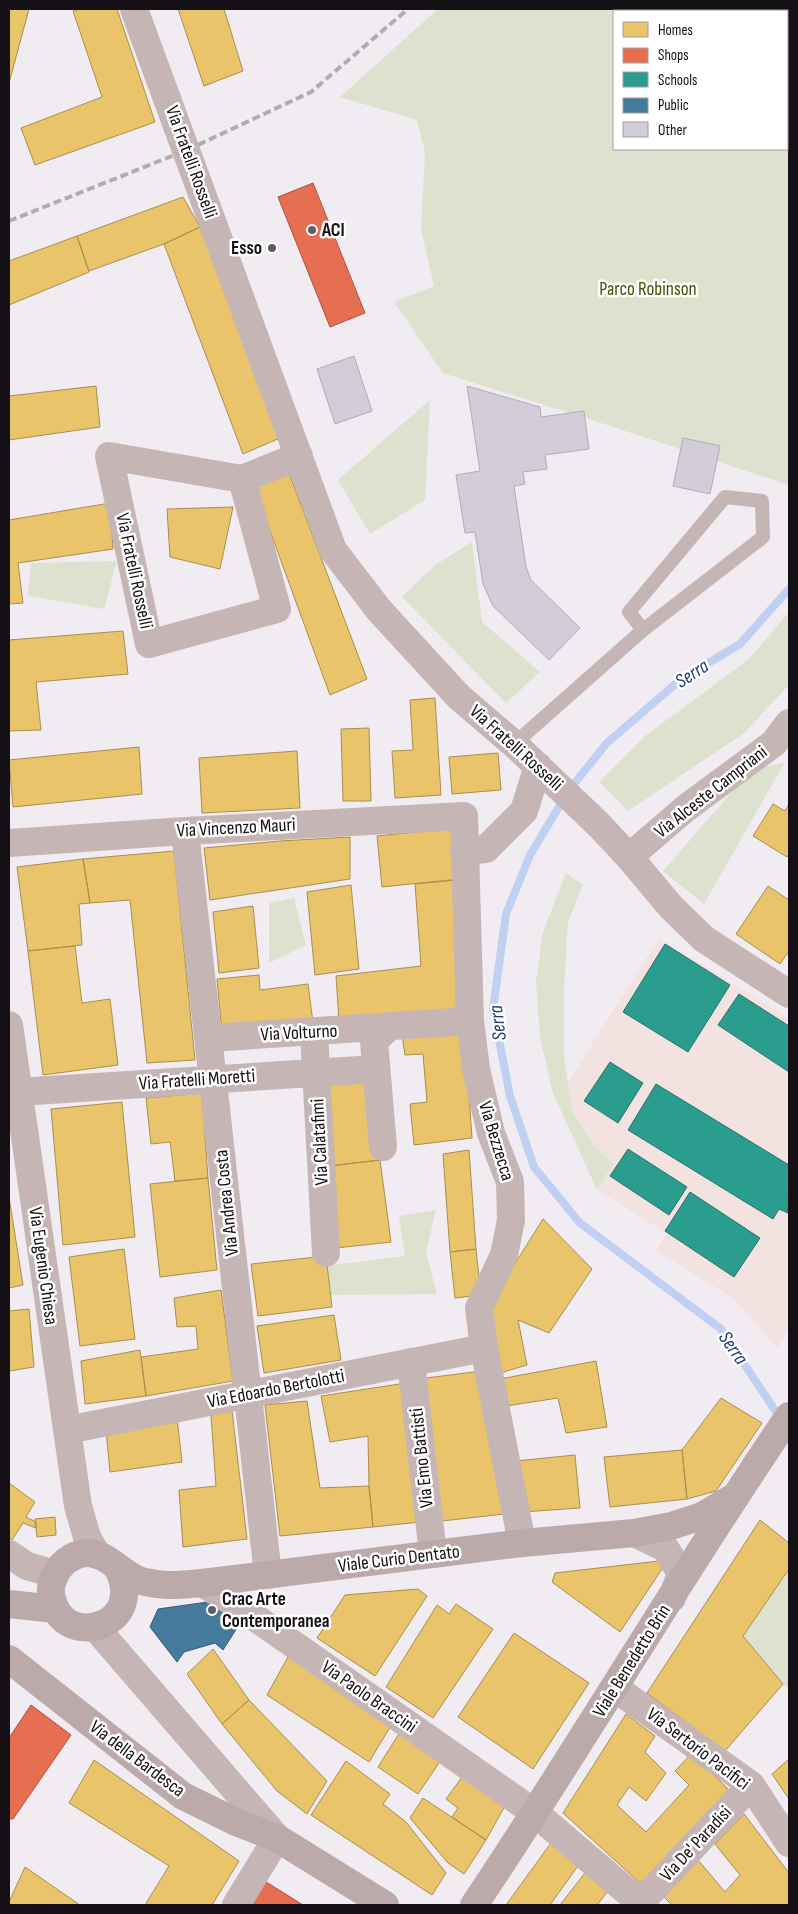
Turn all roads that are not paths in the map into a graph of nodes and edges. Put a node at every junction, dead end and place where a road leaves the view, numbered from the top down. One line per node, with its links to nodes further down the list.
1 (134, 9): 2 (street, Via Fratelli Rosselli)
2 (299, 456): 3 (street); 6 (street, Via Fratelli Rosselli)
3 (242, 479): 3 (street, Via Fratelli Rosselli)
4 (643, 630): 4 (lane); 6 (lane)
5 (784, 740): 12 (street, Via Alceste Campriani)
6 (514, 744): 7 (street, Via Fratelli Rosselli)
7 (545, 773): 11 (street); 12 (street, Via Fratelli Rosselli)
8 (464, 816): 9 (street, Via Vincenzo Mauri); 11 (street, Via Bezzecca)
9 (185, 831): 10 (street, Via Vincenzo Mauri); 18 (street, Via Andrea Costa)
10 (9, 843)
11 (464, 851): 14 (street, Via Bezzecca)
12 (629, 857): 13 (street, Via Fratelli Rosselli)
13 (789, 994)
14 (470, 1021): 16 (street, Via Volturno); 25 (street, Via Bezzecca)
15 (9, 1025): 22 (street, Via Eugenio Chiesa)
16 (389, 1027): 17 (street, Via Volturno); 19 (street)
17 (314, 1032): 18 (street, Via Volturno); 20 (street, Via Calatafimi)
18 (209, 1038): 21 (street, Via Andrea Costa)
19 (376, 1069): 20 (street, Via Fratelli Moretti); 23 (street)
20 (317, 1073): 21 (street, Via Fratelli Moretti); 24 (street, Via Calatafimi)
21 (214, 1079): 22 (street, Via Fratelli Moretti); 27 (street, Via Andrea Costa)
22 (18, 1092): 29 (street, Via Eugenio Chiesa)
23 (383, 1147)
24 (326, 1252)
25 (484, 1348): 26 (street, Via Edoardo Bertolotti); 33 (street, Via Bezzecca)
26 (411, 1362): 27 (street, Via Edoardo Bertolotti); 35 (street, Via Emo Battisti)
27 (248, 1395): 29 (street, Via Edoardo Bertolotti); 37 (street, Via Andrea Costa)
28 (789, 1416): 30 (street, Viale Benedetto Brin)
29 (67, 1430): 31 (street, Via Eugenio Chiesa)
30 (734, 1497): 32 (street, Viale Curio Dentato); 42 (street, Viale Benedetto Brin)
31 (78, 1506): 36 (street, Via Eugenio Chiesa); 38 (street, Via Eugenio Chiesa)
32 (634, 1533): 33 (street, Viale Curio Dentato); 42 (street)
33 (522, 1543): 35 (street, Viale Curio Dentato)
34 (9, 1554): 38 (street)
35 (433, 1554): 37 (street, Viale Curio Dentato)
36 (107, 1561): 38 (street); 40 (street, Viale Curio Dentato); 44 (street)
37 (268, 1575): 39 (street, Viale Curio Dentato)
38 (56, 1583): 41 (street); 43 (street); 45 (street)
39 (202, 1583): 40 (street, Viale Curio Dentato); 49 (street, Via Paolo Braccini)
40 (164, 1586): 44 (street, Viale Curio Dentato)
41 (9, 1599)
42 (671, 1599): 47 (street, Viale Benedetto Brin)
43 (9, 1604)
44 (118, 1612): 45 (street)
45 (95, 1627): 50 (street, Via della Bardesca)
46 (9, 1659): 50 (street, Via della Bardesca)
47 (615, 1688): 48 (street, Via Sertorio Pacifici); 49 (street, Viale Benedetto Brin)
48 (751, 1785): 51 (street, Via Sertorio Pacifici); 52 (street, Via De' Paradisi)
49 (535, 1813): 52 (street, Via Paolo Braccini); 55 (street, Viale Benedetto Brin)
50 (277, 1838): 53 (street); 54 (street, Via della Bardesca)
51 (789, 1842)
52 (642, 1904)
53 (236, 1905)
54 (385, 1905)
55 (474, 1905)

